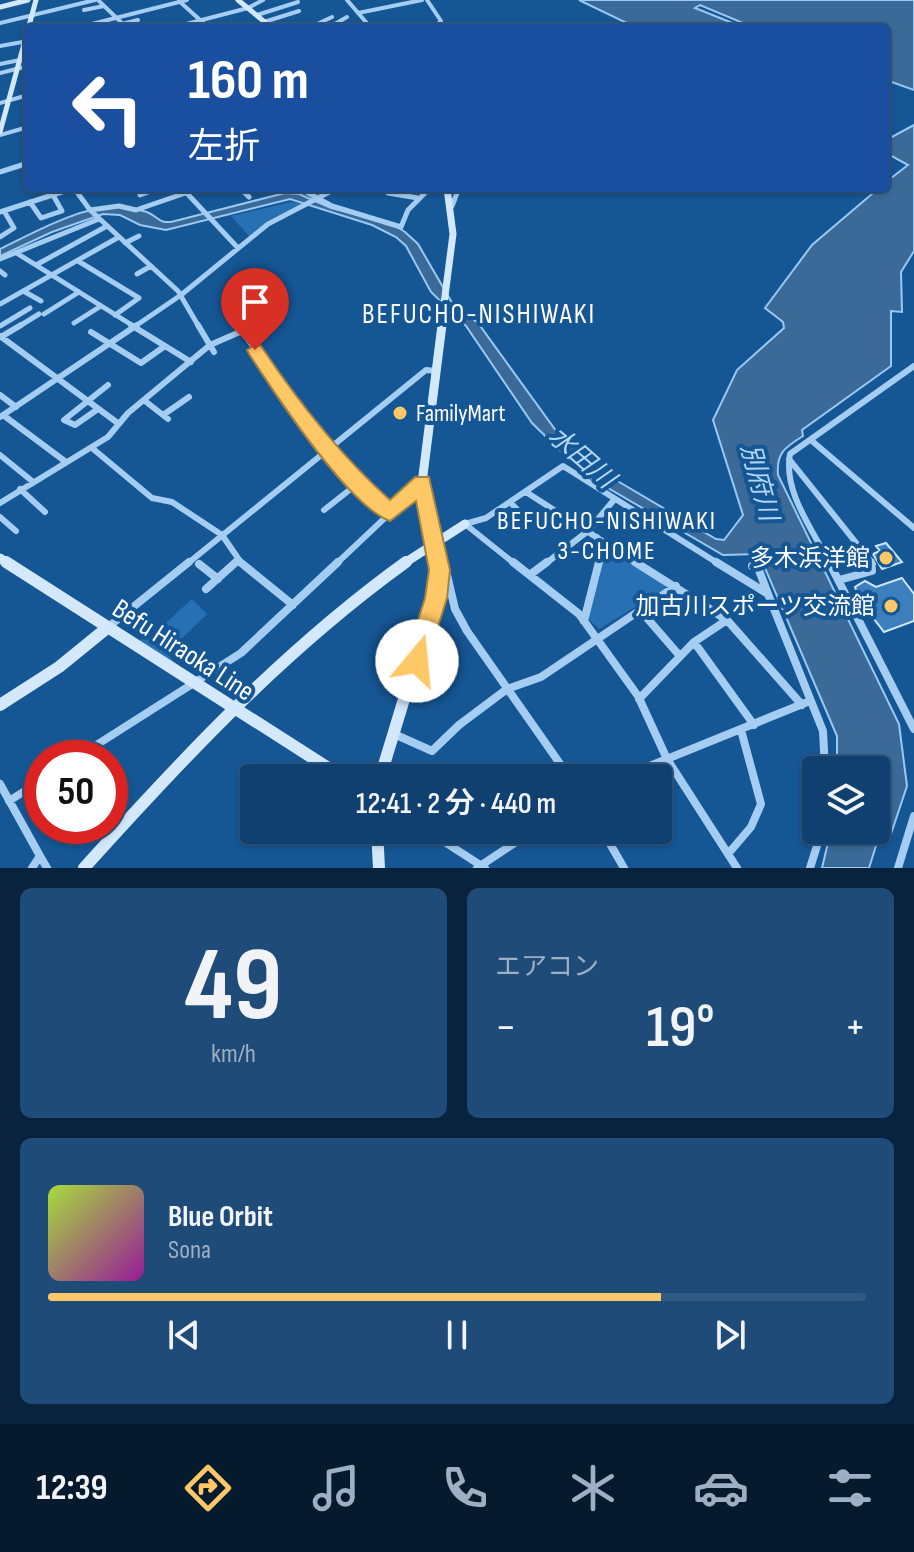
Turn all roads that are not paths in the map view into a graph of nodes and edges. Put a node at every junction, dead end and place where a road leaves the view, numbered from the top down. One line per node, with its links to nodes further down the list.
1 (28, 0): 13 (main road)
2 (36, 0): 22 (main road)
3 (96, 0): 11 (street); 19 (street)
4 (187, 0): 9 (street)
5 (238, 0): 14 (main road)
6 (263, 0): 14 (street)
7 (347, 0): 20 (street)
8 (424, 0): 12 (street); 20 (street)
9 (178, 1): 21 (street); 27 (street)
10 (298, 2): 23 (street)
11 (104, 6): 16 (street); 27 (street)
12 (431, 6): 15 (street); 44 (street)
13 (0, 7)
14 (248, 8): 23 (main road); 24 (street)
15 (420, 8)
16 (84, 10)
17 (203, 11): 21 (street)
18 (299, 11): 32 (street)
19 (43, 13): 22 (street); 28 (street)
20 (358, 13): 43 (street)
21 (193, 14): 30 (street)
22 (32, 15): 31 (street); 34 (main road)
23 (257, 15): 32 (main road)
24 (216, 16): 30 (street); 33 (street)
25 (332, 17): 41 (street)
26 (347, 17): 42 (street)
27 (116, 18): 35 (street); 36 (street)
28 (48, 19)
29 (138, 20): 37 (street)
30 (200, 20): 38 (street); 39 (street)
31 (1, 22): 45 (street)
32 (264, 22): 40 (main road)
33 (224, 23)
34 (30, 24)
35 (92, 24)
36 (122, 24)
37 (126, 24)
38 (187, 24)
39 (204, 24)
40 (267, 24)
41 (317, 24)
42 (335, 24)
43 (368, 24)
44 (438, 24)
45 (8, 31)
46 (24, 41): 47 (street)
47 (0, 46)
48 (24, 47): 49 (main road)
49 (20, 60): 50 (street); 52 (main road)
50 (0, 64)
51 (24, 67): 52 (street)
52 (18, 68): 53 (street); 55 (main road)
53 (0, 73)
54 (24, 96): 55 (street)
55 (8, 101): 56 (street); 58 (main road)
56 (0, 103)
57 (24, 128): 58 (street)
58 (0, 133)
59 (24, 164): 60 (street)
60 (0, 172)
61 (62, 192): 72 (street)
62 (77, 192): 78 (street)
63 (148, 192): 73 (street)
64 (180, 192): 78 (street)
65 (187, 192): 88 (street)
66 (307, 192): 74 (street)
67 (327, 192): 74 (street)
68 (426, 192): 75 (street)
69 (448, 192): 77 (main road)
70 (457, 192): 77 (street)
71 (392, 193): 75 (street)
72 (53, 195): 76 (street); 76 (street)
73 (140, 195)
74 (318, 197): 75 (street); 88 (street)
75 (418, 198)
76 (30, 202): 79 (street)
77 (452, 206): 114 (main road)
78 (90, 210): 80 (street)
79 (2, 211): 84 (street)
80 (99, 219): 81 (street); 89 (street)
81 (107, 226): 82 (street); 85 (street)
82 (89, 235): 86 (street); 92 (street)
83 (139, 236): 87 (street)
84 (0, 237)
85 (119, 237): 87 (street); 91 (street)
86 (96, 239)
87 (125, 243): 93 (street)
88 (238, 248): 98 (street)
89 (18, 254): 90 (street); 92 (street)
90 (0, 259)
91 (78, 261): 95 (street); 103 (street)
92 (36, 265): 95 (street)
93 (151, 266): 94 (street); 98 (street)
94 (137, 274)
95 (53, 276): 96 (street); 97 (street)
96 (25, 292): 99 (street); 100 (street)
97 (79, 292): 101 (street); 108 (street)
98 (181, 295): 106 (street); 111 (street)
99 (41, 301)
100 (0, 304)
101 (101, 306): 103 (street); 104 (street)
102 (30, 308): 105 (street)
103 (115, 315): 106 (street)
104 (74, 323)
105 (0, 326)
106 (134, 327): 109 (street); 110 (street)
107 (91, 332): 109 (street)
108 (1, 336): 115 (street)
109 (110, 343): 110 (street); 115 (street)
110 (165, 346): 112 (street)
111 (212, 348): 112 (street); 127 (street)
112 (191, 362): 120 (street)
113 (914, 366): 125 (street)
114 (436, 371): 127 (street); 132 (main road)
115 (59, 377): 119 (street); 121 (street)
116 (108, 385): 119 (street)
117 (0, 395): 121 (street)
118 (189, 397): 120 (street)
119 (87, 400): 122 (street); 122 (street)
120 (145, 401): 124 (street)
121 (16, 407): 123 (street)
122 (98, 409): 124 (street)
123 (1, 416): 130 (street)
124 (119, 424): 126 (street)
125 (812, 441): 129 (street); 145 (street)
126 (92, 448): 130 (street); 148 (street)
127 (326, 450): 133 (street); 148 (street)
128 (0, 455): 131 (street)
129 (789, 459): 158 (street); 158 (street)
130 (66, 462): 131 (street)
131 (32, 481): 134 (street)
132 (422, 483): 141 (street); 150 (main road)
133 (357, 484): 139 (street); 141 (street)
134 (20, 489): 138 (street); 140 (street)
135 (526, 492): 136 (street); 137 (street); 147 (street)
136 (613, 501): 147 (street); 161 (street)
137 (510, 502): 143 (street); 144 (street)
138 (0, 503)
139 (324, 510)
140 (45, 512)
141 (390, 513): 162 (street)
142 (0, 517): 146 (street)
143 (527, 520)
144 (465, 524): 150 (main road); 156 (street)
145 (914, 528)
146 (16, 531)
147 (588, 531): 149 (street); 156 (street)
148 (222, 535): 152 (street); 166 (street)
149 (597, 537): 159 (street); 165 (street)
150 (433, 543): 155 (main road); 176 (main road)
151 (0, 558): 166 (main road, Befu Hiraoka Line)
152 (238, 560): 157 (street); 162 (street)
153 (199, 564): 157 (street)
154 (752, 566): 161 (street)
155 (440, 570): 171 (street); 180 (main road)
156 (531, 574): 165 (street)
157 (218, 579): 160 (street)
158 (839, 580): 178 (street)
159 (676, 586): 163 (street); 164 (street)
160 (206, 589)
161 (768, 594): 172 (street)
162 (293, 605): 170 (street)
163 (640, 610): 167 (street); 169 (street)
164 (727, 620): 168 (street); 175 (street)
165 (584, 621): 167 (street)
166 (107, 628): 170 (main road, Befu Hiraoka Line); 174 (main road)
167 (596, 637): 171 (street); 173 (street)
168 (694, 642): 169 (street); 177 (street)
169 (679, 655): 173 (street)
170 (193, 684): 176 (main road, Befu Hiraoka Line); 181 (street)
171 (507, 689): 180 (street); 186 (street)
172 (811, 698): 175 (street); 182 (street)
173 (639, 699): 183 (street)
174 (0, 705)
175 (802, 705): 177 (street)
176 (231, 707): 184 (main road, Befu Hiraoka Line); 202 (main road)
177 (754, 725): 179 (street)
178 (914, 729)
179 (741, 730): 183 (street); 198 (street)
180 (394, 734): 185 (main road)
181 (104, 740)
182 (824, 756)
183 (667, 759): 187 (street); 198 (street)
184 (322, 764)
185 (384, 764)
186 (560, 764)
187 (655, 764)
188 (0, 784): 190 (street)
189 (24, 791): 190 (street)
190 (9, 801): 197 (street)
191 (914, 816): 206 (street)
192 (378, 844): 203 (main road)
193 (447, 844): 199 (street)
194 (514, 844): 199 (street)
195 (610, 844): 204 (street)
196 (818, 844): 205 (street)
197 (40, 856): 200 (street); 201 (street)
198 (731, 863)
199 (481, 867)
200 (32, 868)
201 (47, 868)
202 (84, 868)
203 (379, 868)
204 (624, 868)
205 (810, 868)
206 (898, 868)

